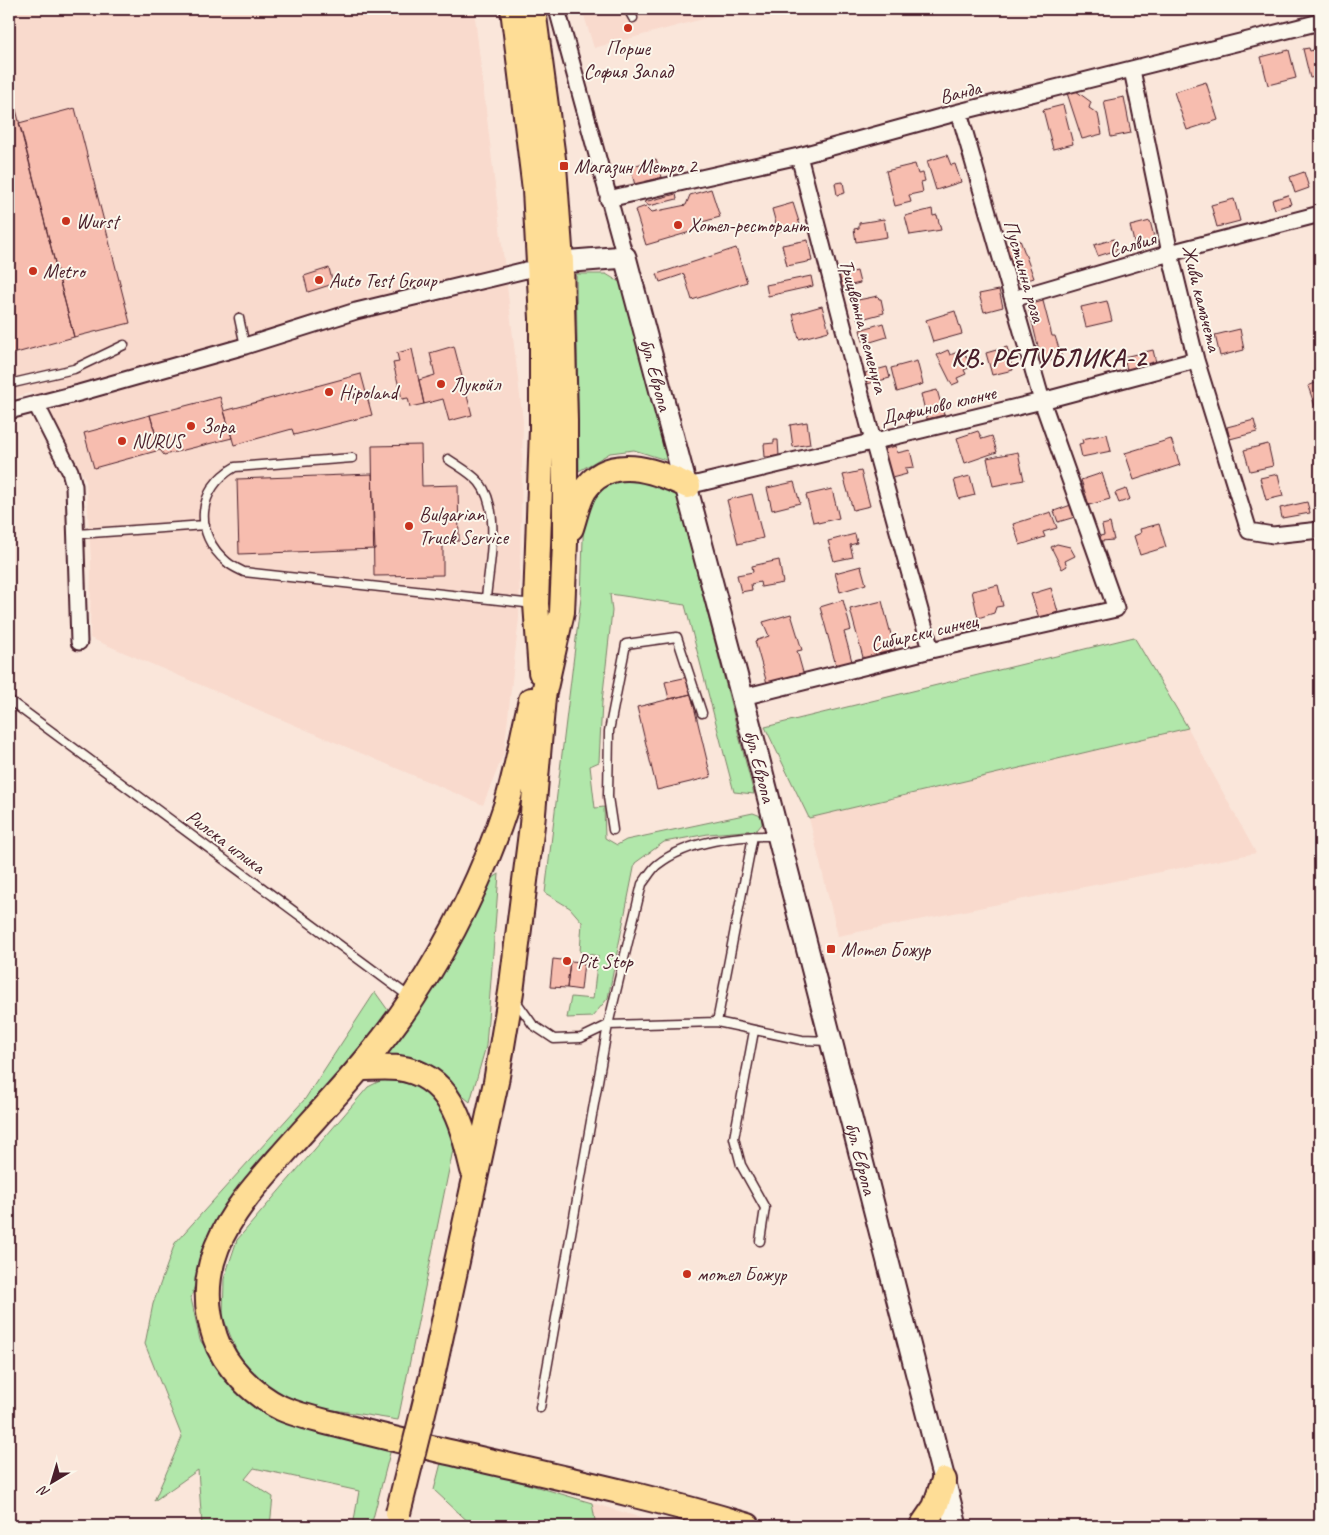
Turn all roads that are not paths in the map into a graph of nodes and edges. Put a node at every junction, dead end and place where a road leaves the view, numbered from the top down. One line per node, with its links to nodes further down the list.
1 (557, 9): 9 (street, бул. Европа)
2 (628, 9): 4 (lane)
3 (518, 12): 13 (main road)
4 (633, 18)
5 (1320, 22): 6 (street, Ванда)
6 (1132, 70): 7 (street, Ванда); 11 (street, Живи камъчета)
7 (959, 112): 8 (street, Ванда); 14 (street, Пустинна роза)
8 (799, 156): 9 (street, Ванда); 23 (street, Трицветна теменуга)
9 (608, 199): 12 (street, бул. Европа)
10 (1320, 214): 11 (street, Салвия)
11 (1170, 253): 14 (street, Салвия); 18 (street, Живи камъчета)
12 (625, 257): 13 (street); 26 (street, бул. Европа)
13 (550, 264): 17 (street); 30 (main road); 32 (main road)
14 (1013, 299): 20 (street, Пустинна роза)
15 (239, 318): 17 (lane)
16 (124, 346): 19 (lane)
17 (245, 346): 21 (street)
18 (1196, 360): 20 (street, Дафиново клонче); 28 (street, Живи камъчета)
19 (9, 384)
20 (1042, 401): 23 (street, Дафиново клонче); 33 (street, Пустинна роза)
21 (36, 404): 22 (street); 29 (street)
22 (9, 411)
23 (873, 441): 26 (street, Дафиново клонче); 35 (street, Трицветна теменуга)
24 (352, 458): 27 (lane)
25 (448, 459): 31 (lane)
26 (688, 486): 30 (main road); 38 (street, бул. Европа)
27 (206, 525): 29 (lane); 31 (lane)
28 (1320, 530)
29 (77, 534): 34 (street)
30 (566, 543): 37 (main road)
31 (486, 598): 32 (lane)
32 (536, 604): 36 (main road)
33 (1116, 609): 35 (street, Сибирски синчец)
34 (79, 642)
35 (931, 650): 38 (street, Сибирски синчец)
36 (540, 657): 37 (main road); 45 (main road)
37 (543, 696): 44 (main road)
38 (743, 697): 43 (street, бул. Европа)
39 (9, 700): 45 (lane, Рилска иглика)
40 (702, 712): 41 (lane)
41 (613, 830)
42 (753, 836): 43 (lane); 46 (lane); 47 (lane)
43 (777, 836): 49 (street, бул. Европа)
44 (511, 992): 47 (lane); 51 (main road)
45 (412, 999): 50 (main road)
46 (717, 1022): 47 (lane); 48 (lane)
47 (608, 1025): 53 (lane)
48 (754, 1031): 49 (lane); 52 (lane)
49 (832, 1041): 54 (street, бул. Европа)
50 (359, 1068): 51 (main road); 56 (main road)
51 (475, 1176): 55 (main road, bridge)
52 (760, 1241)
53 (540, 1408)
54 (944, 1480): 57 (main road); 58 (street, бул. Европа)
55 (396, 1520)
56 (732, 1524)
57 (922, 1526)
58 (956, 1526)

